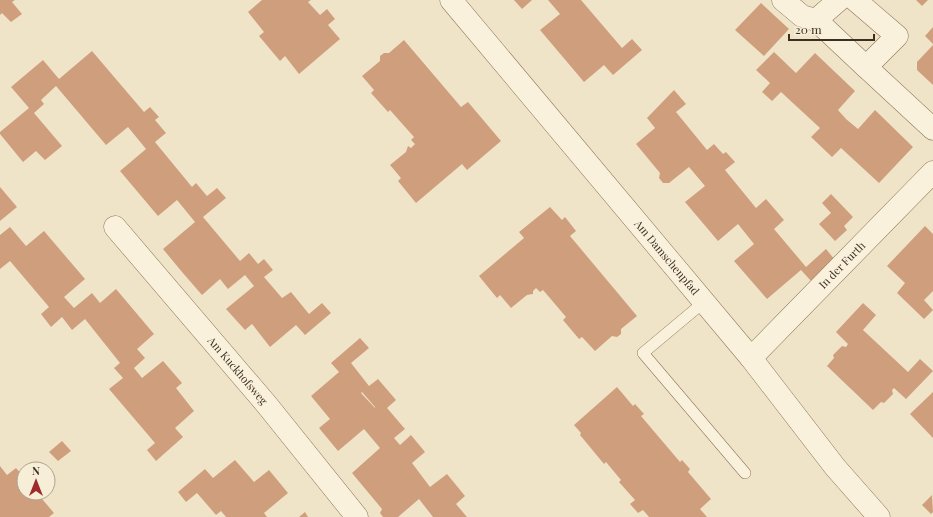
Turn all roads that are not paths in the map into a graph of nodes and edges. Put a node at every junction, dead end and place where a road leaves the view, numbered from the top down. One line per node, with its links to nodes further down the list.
1 (451, 0): 10 (street, Am Damschenpfad)
2 (783, 0): 5 (street)
3 (839, 0): 5 (street)
4 (855, 0): 6 (street)
5 (816, 20): 6 (street)
6 (866, 67): 7 (street)
7 (933, 129)
8 (933, 172): 11 (street, In der Furth)
9 (115, 227): 14 (street, Am Kuckhofsweg)
10 (704, 302): 11 (street, Am Damschenpfad); 12 (lane)
11 (751, 358): 13 (street, Am Damschenpfad)
12 (745, 473)
13 (877, 516)
14 (357, 517)

